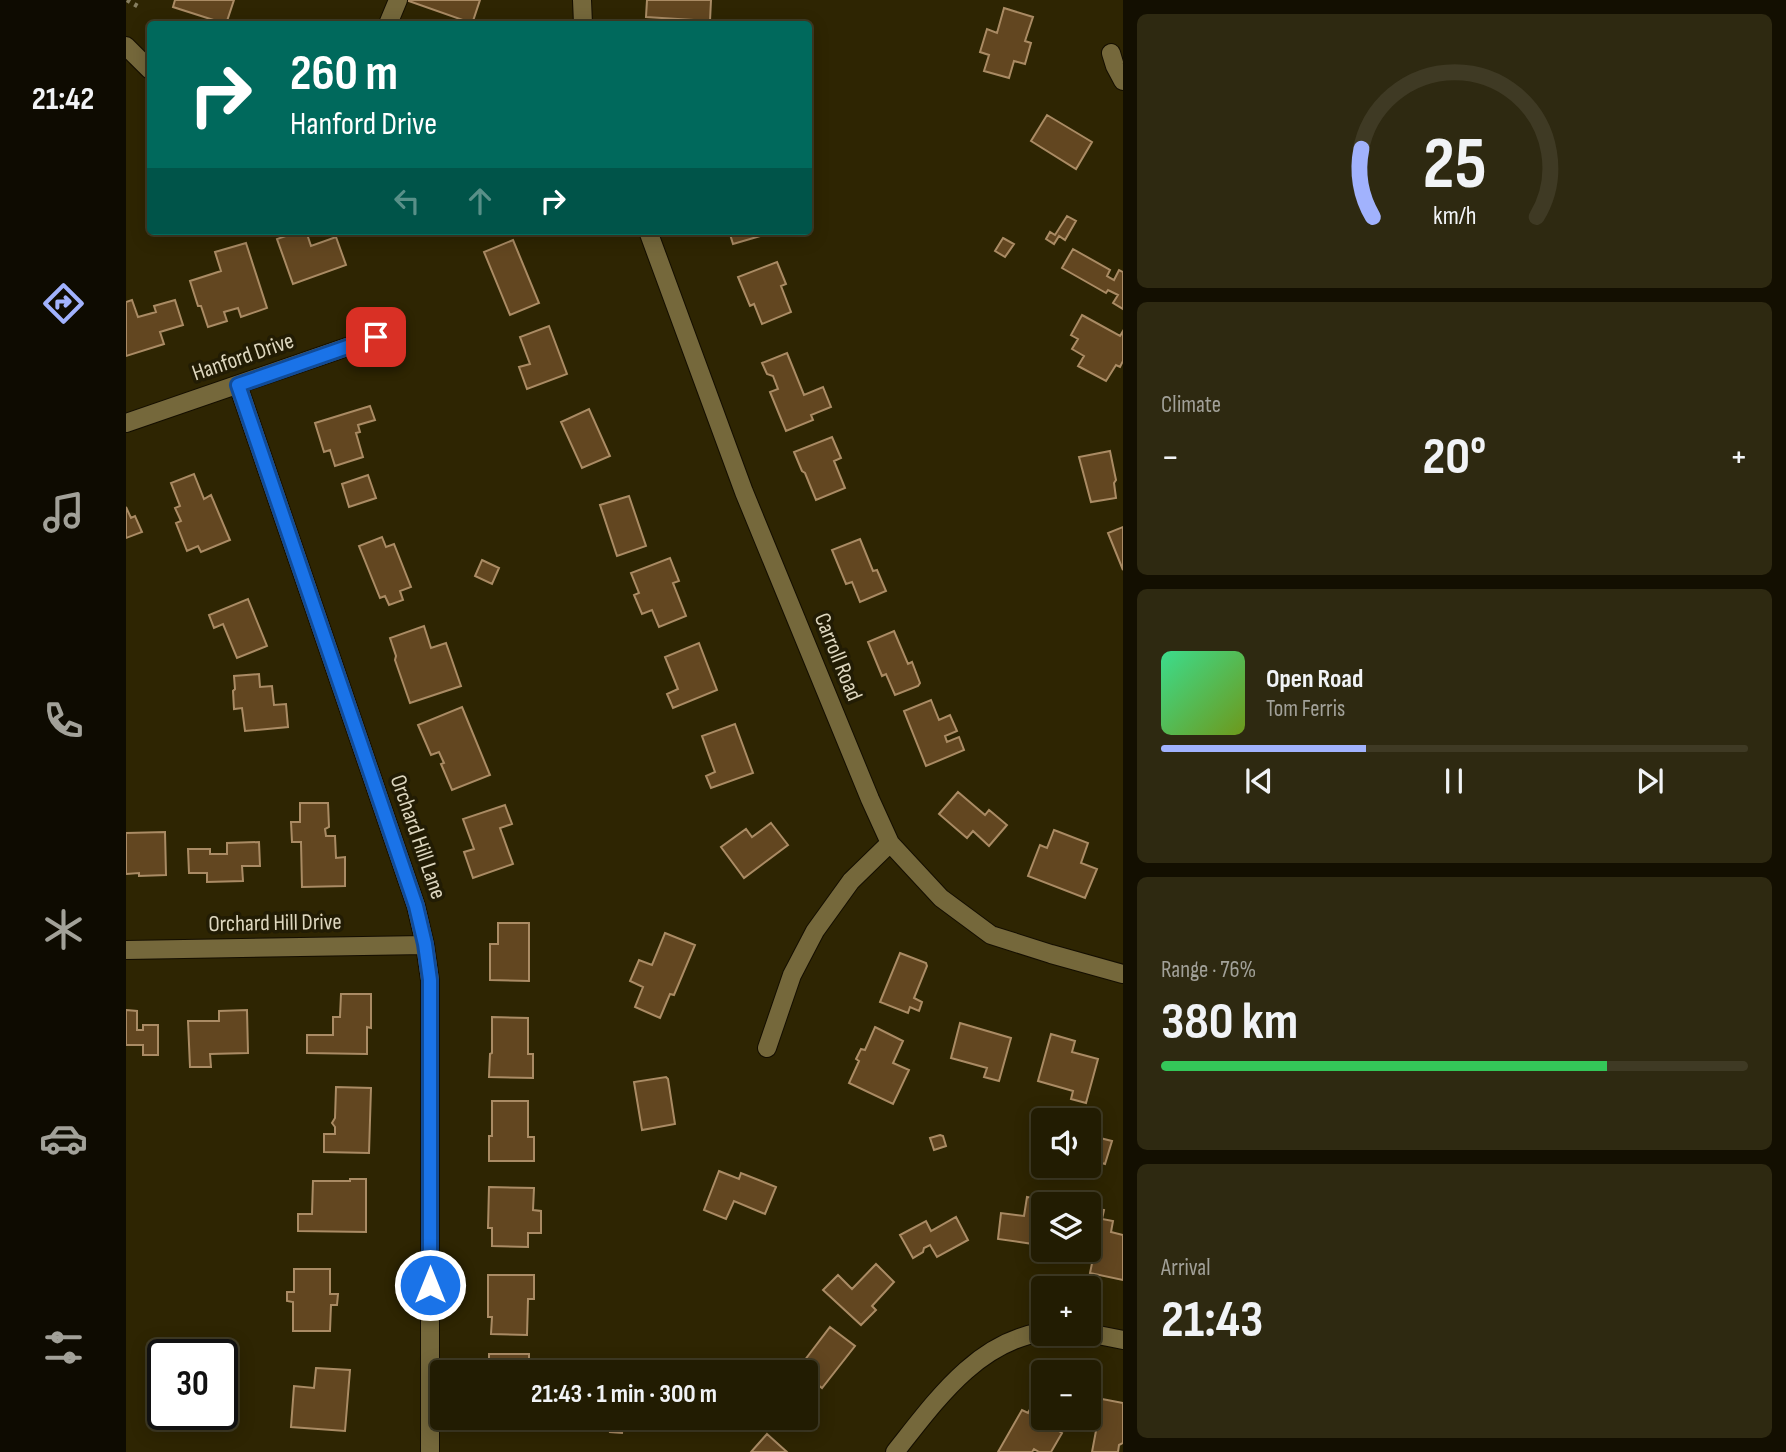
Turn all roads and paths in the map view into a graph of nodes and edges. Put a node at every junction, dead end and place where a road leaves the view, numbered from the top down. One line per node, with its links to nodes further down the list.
1 (127, 0): 4 (path)
2 (398, 0): 5 (street)
3 (582, 0): 6 (street)
4 (139, 7)
5 (389, 21)
6 (583, 21)
7 (126, 46): 9 (street)
8 (1111, 53): 10 (street)
9 (147, 67)
10 (1123, 81)
11 (649, 235): 15 (street, Carroll Road)
12 (376, 337): 13 (street, Hanford Drive)
13 (238, 385): 14 (street, Hanford Drive); 16 (street, Orchard Hill Lane)
14 (126, 424)
15 (890, 843): 18 (street, Carroll Road); 19 (street)
16 (425, 944): 17 (street, Orchard Hill Drive); 23 (street, Orchard Hill Lane)
17 (126, 950)
18 (1123, 974)
19 (767, 1048)
20 (1031, 1334): 24 (street)
21 (1101, 1336): 22 (street)
22 (1123, 1340)
23 (430, 1452)
24 (895, 1452)

